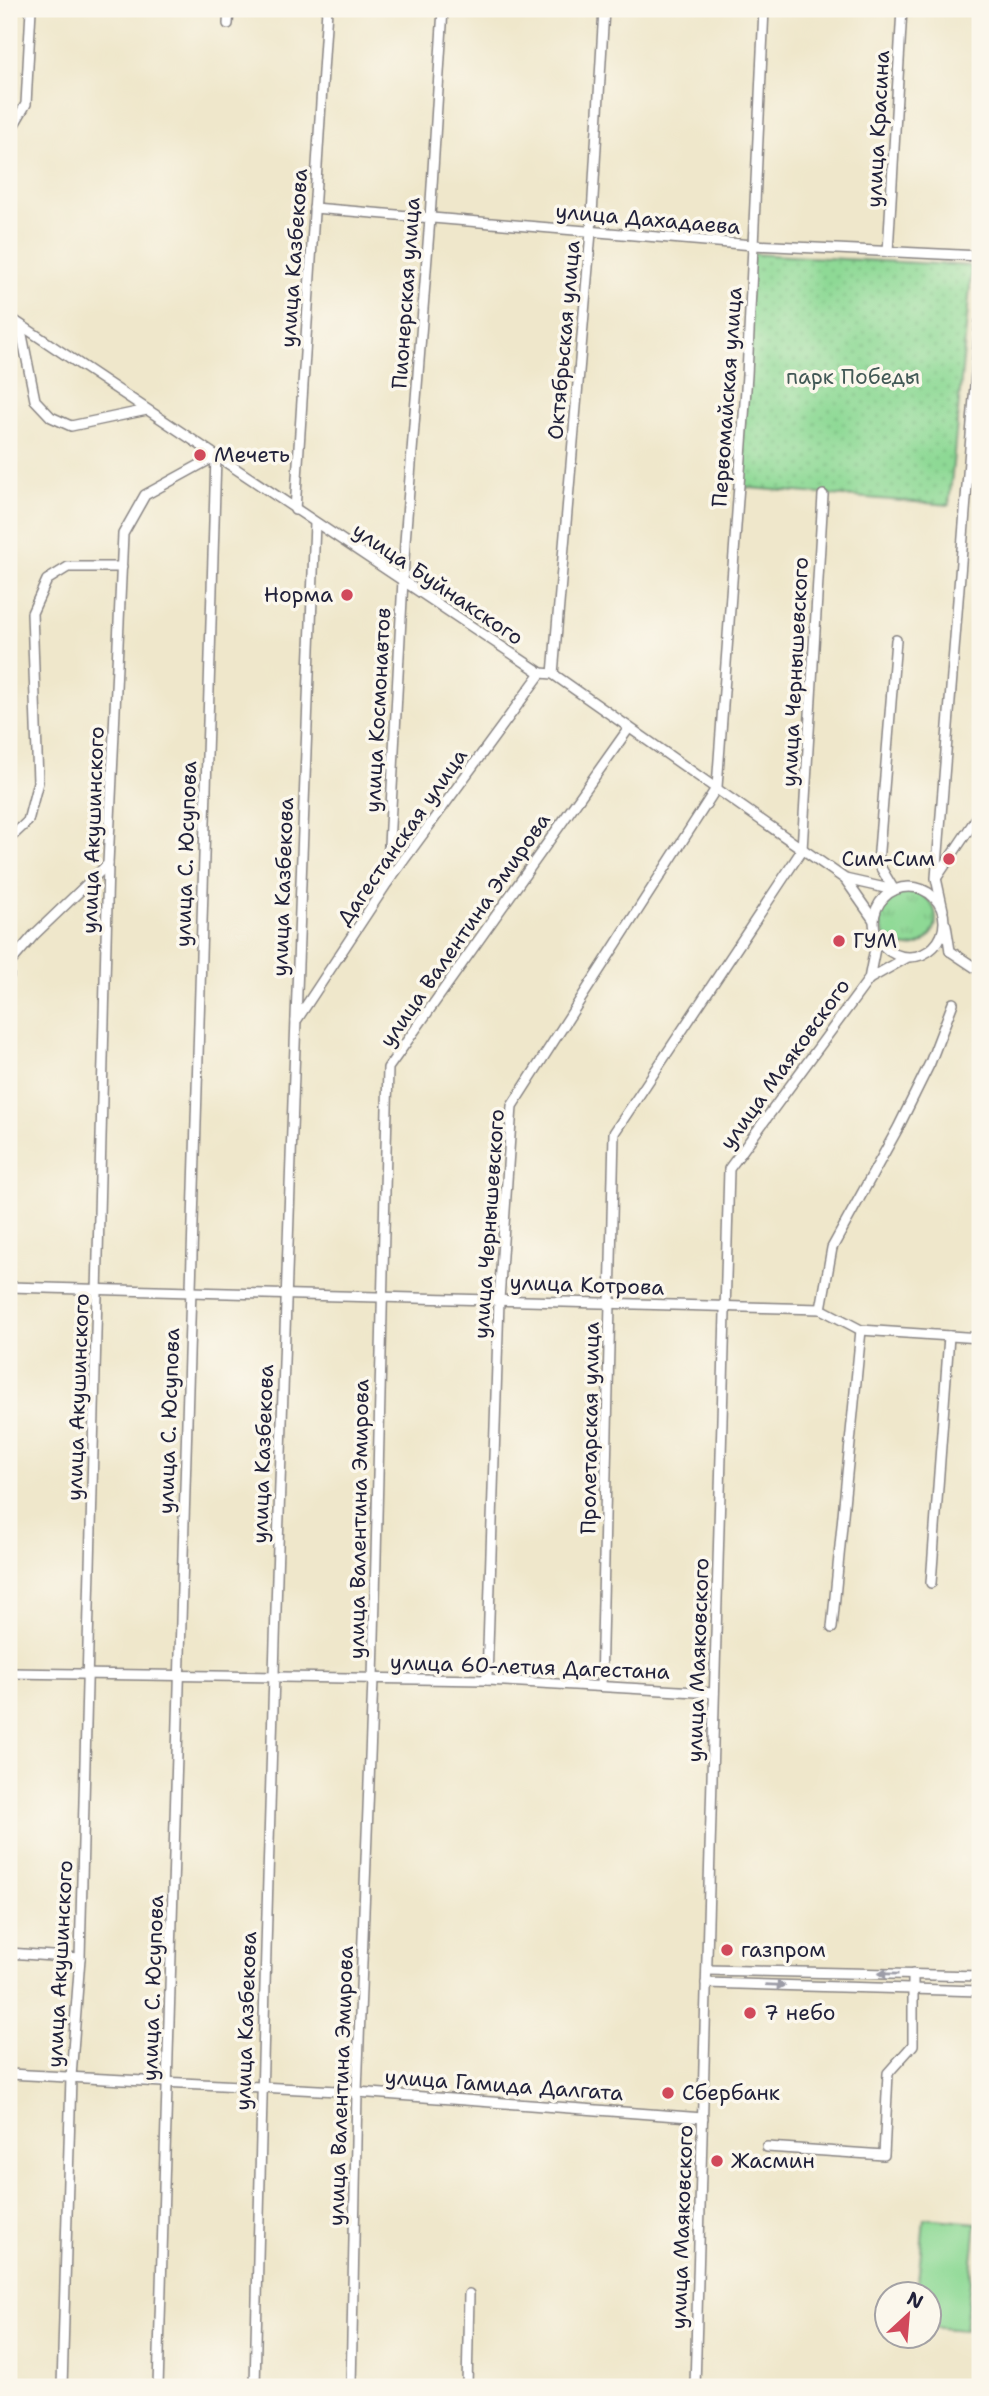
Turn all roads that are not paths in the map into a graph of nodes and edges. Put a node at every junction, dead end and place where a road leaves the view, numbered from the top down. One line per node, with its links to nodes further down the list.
1 (31, 9): 9 (street)
2 (229, 9): 8 (street)
3 (327, 9): 10 (street, улица Казбекова)
4 (443, 9): 11 (street, Пионерская улица)
5 (604, 9): 12 (street, Октябрьская улица)
6 (764, 9): 13 (street, Первомайская улица)
7 (902, 9): 14 (street, улица Красина)
8 (228, 24)
9 (9, 133)
10 (314, 208): 11 (street, улица Дахадаева); 22 (street, улица Казбекова)
11 (430, 218): 12 (street, улица Дахадаева); 25 (street, Пионерская улица)
12 (591, 232): 13 (street, улица Дахадаева); 28 (street, Октябрьская улица)
13 (753, 245): 14 (street, улица Дахадаева); 30 (street, Первомайская улица)
14 (888, 252): 15 (street, улица Дахадаева)
15 (980, 256)
16 (9, 317): 18 (street, улица Буйнакского)
17 (980, 322): 35 (street)
18 (20, 325): 19 (street, улица Буйнакского); 19 (street)
19 (147, 410): 20 (street, улица Буйнакского)
20 (216, 456): 22 (street, улица Буйнакского); 24 (street, улица Акушинского); 54 (street, улица С. Юсупова)
21 (823, 495): 33 (street, улица Чернышевского)
22 (295, 510): 23 (street, улица Буйнакского)
23 (314, 523): 25 (street, улица Буйнакского); 51 (street, улица Казбекова)
24 (122, 567): 32 (street); 34 (street, улица Акушинского)
25 (402, 580): 27 (street, улица Буйнакского); 37 (street, улица Космонавтов)
26 (896, 640): 39 (street)
27 (541, 674): 28 (street); 37 (street, Дагестанская улица)
28 (553, 674): 29 (street)
29 (629, 728): 30 (street); 56 (street, улица Валентина Эмирова)
30 (717, 788): 33 (street); 57 (street, улица Чернышевского)
31 (980, 814): 35 (street)
32 (9, 839)
33 (802, 850): 36 (street); 58 (street, Пролетарская улица)
34 (108, 864): 48 (street); 53 (street, улица Акушинского)
35 (936, 878): 38 (street); 40 (street)
36 (845, 879): 39 (street); 41 (street)
37 (387, 883): 51 (street, Дагестанская улица)
38 (914, 887): 39 (street); 40 (street)
39 (894, 890): 41 (street)
40 (943, 910): 42 (street)
41 (873, 919): 43 (street)
42 (945, 921): 44 (street); 45 (street)
43 (877, 939): 46 (street); 49 (street)
44 (950, 951): 45 (street); 47 (street)
45 (928, 952): 46 (street)
46 (906, 958): 49 (street)
47 (980, 971)
48 (9, 976)
49 (869, 979): 59 (street, улица Маяковского)
50 (953, 1003): 60 (street)
51 (295, 1023): 55 (street, улица Казбекова)
52 (9, 1287): 53 (street, улица Котрова)
53 (98, 1289): 54 (street, улица Котрова); 67 (street, улица Акушинского)
54 (191, 1292): 55 (street, улица Котрова); 68 (street, улица С. Юсупова)
55 (286, 1294): 56 (street, улица Котрова); 69 (street, улица Казбекова)
56 (383, 1297): 57 (street, улица Котрова); 70 (street, улица Валентина Эмирова)
57 (499, 1300): 58 (street, улица Котрова); 71 (street, улица Чернышевского)
58 (610, 1303): 59 (street, улица Котрова); 72 (street, Пролетарская улица)
59 (725, 1306): 60 (street, улица Котрова); 73 (street, улица Маяковского)
60 (821, 1310): 61 (street, улица Котрова)
61 (861, 1330): 62 (street, улица Котрова); 65 (street)
62 (949, 1336): 63 (street, улица Котрова); 64 (street)
63 (980, 1338)
64 (931, 1583)
65 (832, 1628)
66 (9, 1673): 67 (street, улица 60-летия Дагестана)
67 (88, 1674): 68 (street, улица 60-летия Дагестана); 75 (street, улица Акушинского)
68 (179, 1675): 69 (street, улица 60-летия Дагестана); 84 (street, улица С. Юсупова)
69 (274, 1677): 70 (street, улица 60-летия Дагестана); 85 (street, улица Казбекова)
70 (373, 1679): 71 (street, улица 60-летия Дагестана); 86 (street, улица Валентина Эмирова)
71 (487, 1681): 72 (street, улица 60-летия Дагестана)
72 (601, 1686): 73 (street, улица 60-летия Дагестана)
73 (715, 1693): 76 (street, улица Маяковского)
74 (9, 1953): 75 (street)
75 (80, 1958): 83 (street, улица Акушинского)
76 (707, 1970): 77 (street, one-way to 76); 79 (street, улица Маяковского)
77 (913, 1974): 78 (street); 80 (street)
78 (980, 1976)
79 (706, 1983): 80 (street, one-way to 80); 87 (street, улица Маяковского)
80 (913, 1989): 81 (street); 88 (street)
81 (980, 1991)
82 (9, 2074): 83 (street, улица Гамида Далгата)
83 (71, 2077): 84 (street, улица Гамида Далгата); 90 (street, улица Акушинского)
84 (168, 2082): 85 (street, улица Гамида Далгата); 91 (street, улица С. Юсупова)
85 (262, 2087): 86 (street, улица Гамида Далгата); 92 (street, улица Казбекова)
86 (357, 2092): 87 (street, улица Гамида Далгата); 93 (street, улица Валентина Эмирова)
87 (702, 2118): 95 (street, улица Маяковского)
88 (768, 2147)
89 (469, 2294): 94 (street)
90 (62, 2387)
91 (158, 2387)
92 (255, 2387)
93 (351, 2387)
94 (467, 2387)
95 (695, 2387)

